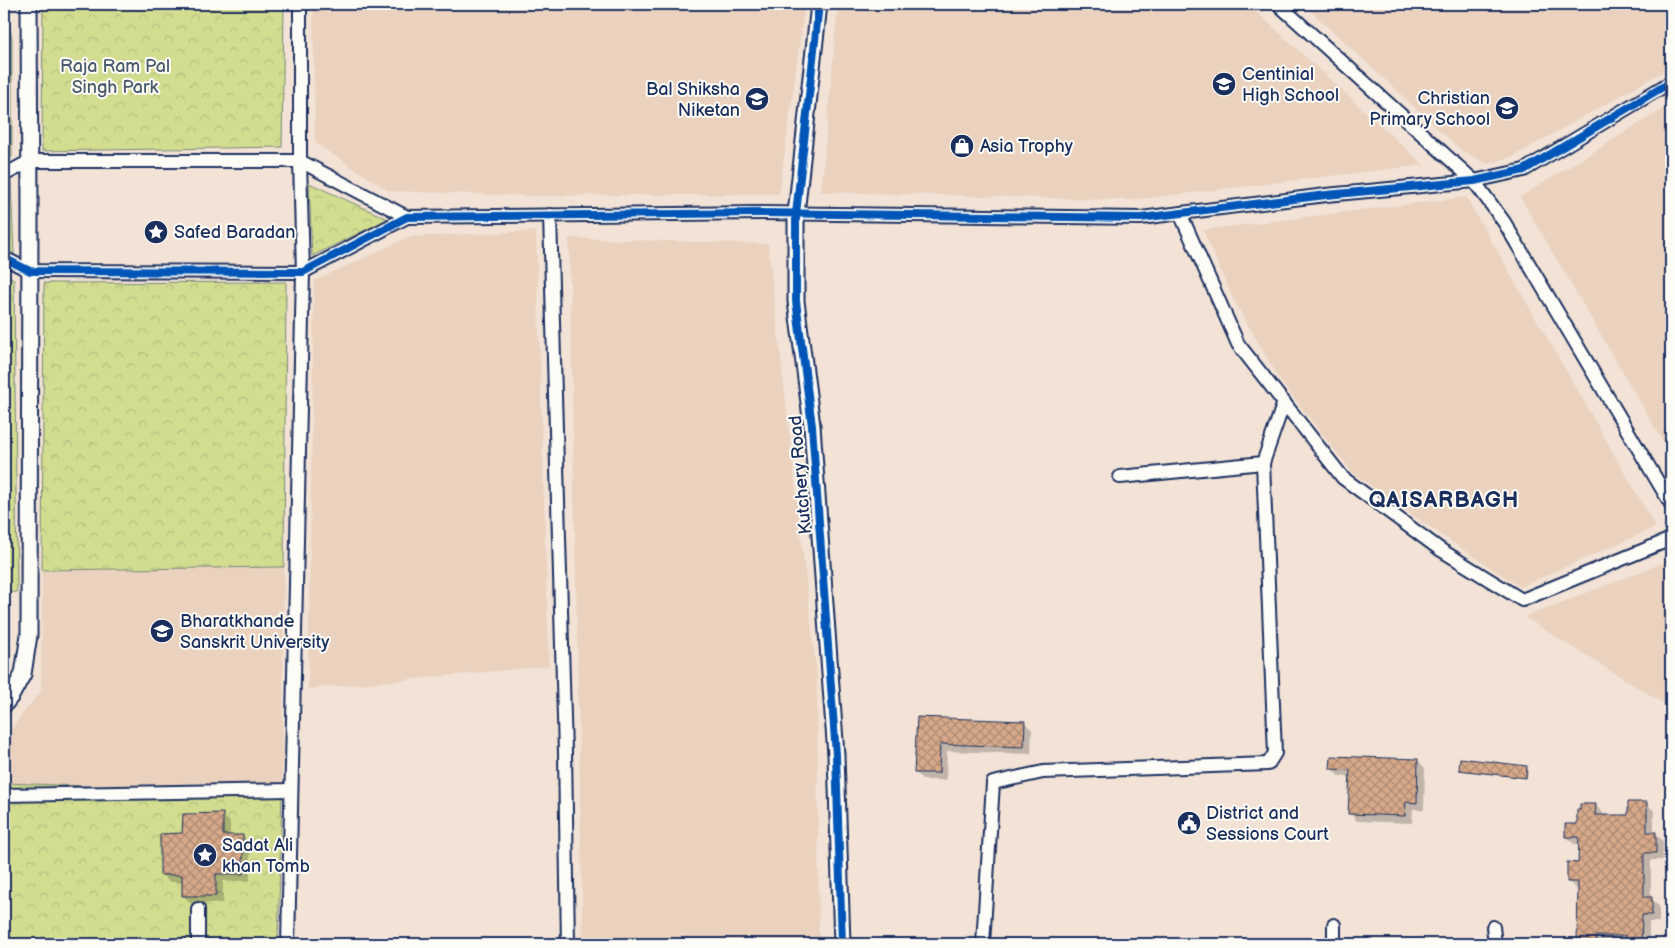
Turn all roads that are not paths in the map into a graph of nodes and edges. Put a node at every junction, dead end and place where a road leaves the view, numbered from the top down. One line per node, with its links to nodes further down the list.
1 (29, 4): 6 (street)
2 (300, 4): 7 (street)
3 (819, 4): 11 (street, Kutchery Road)
4 (1278, 4): 9 (street)
5 (1671, 82): 9 (street)
6 (30, 161): 7 (street); 8 (street); 15 (street)
7 (300, 161): 13 (street); 16 (street)
8 (4, 175)
9 (1474, 180): 10 (street); 20 (street)
10 (1180, 213): 11 (street); 17 (street)
11 (796, 214): 12 (street); 31 (street, Kutchery Road)
12 (550, 215): 13 (street); 30 (street)
13 (406, 217): 16 (street)
14 (4, 258): 15 (street)
15 (30, 271): 16 (street); 22 (street)
16 (303, 272): 23 (street)
17 (1284, 402): 18 (street); 21 (street)
18 (1263, 463): 19 (street); 32 (street)
19 (1120, 477)
20 (1671, 504)
21 (1671, 539)
22 (4, 705)
23 (291, 790): 24 (street); 29 (street)
24 (4, 794)
25 (198, 909): 28 (street)
26 (1334, 924): 33 (street)
27 (1493, 928): 34 (street)
28 (198, 944)
29 (288, 944)
30 (568, 944)
31 (842, 944)
32 (983, 944)
33 (1334, 944)
34 (1495, 944)

